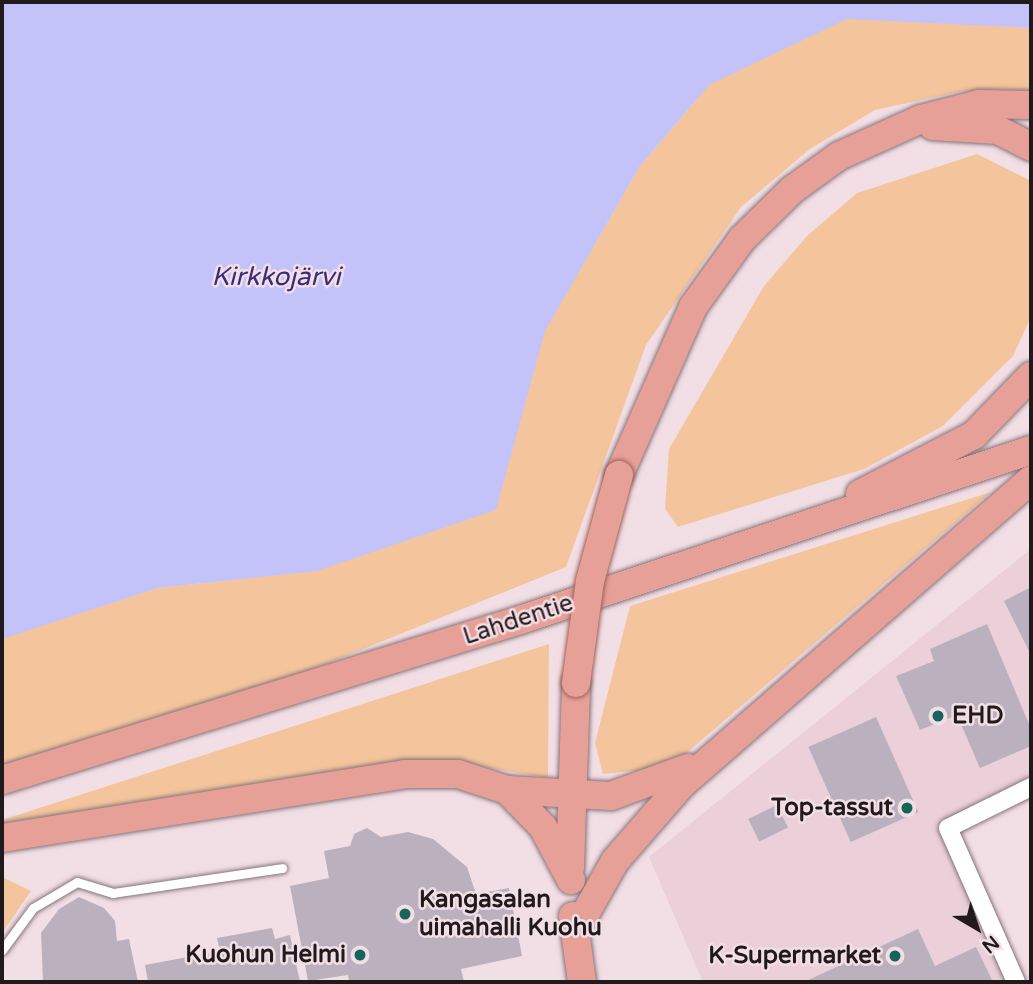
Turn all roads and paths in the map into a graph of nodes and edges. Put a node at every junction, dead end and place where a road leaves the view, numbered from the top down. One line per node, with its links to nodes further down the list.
1 (1031, 105): 2 (highway)
2 (889, 133): 3 (highway); 12 (highway, bridge)
3 (1031, 147)
4 (1031, 376): 7 (highway)
5 (1031, 450): 7 (highway, Lahdentie)
6 (1031, 480): 8 (highway)
7 (706, 560): 9 (highway, Lahdentie)
8 (718, 753): 12 (highway); 16 (highway)
9 (2, 780)
10 (1031, 787): 19 (street)
11 (507, 790): 12 (highway); 13 (highway); 15 (highway)
12 (569, 797): 15 (highway)
13 (2, 838)
14 (282, 868): 17 (lane)
15 (570, 880): 16 (highway)
16 (575, 932): 18 (highway)
17 (2, 950)
18 (582, 982)
19 (1016, 982)

